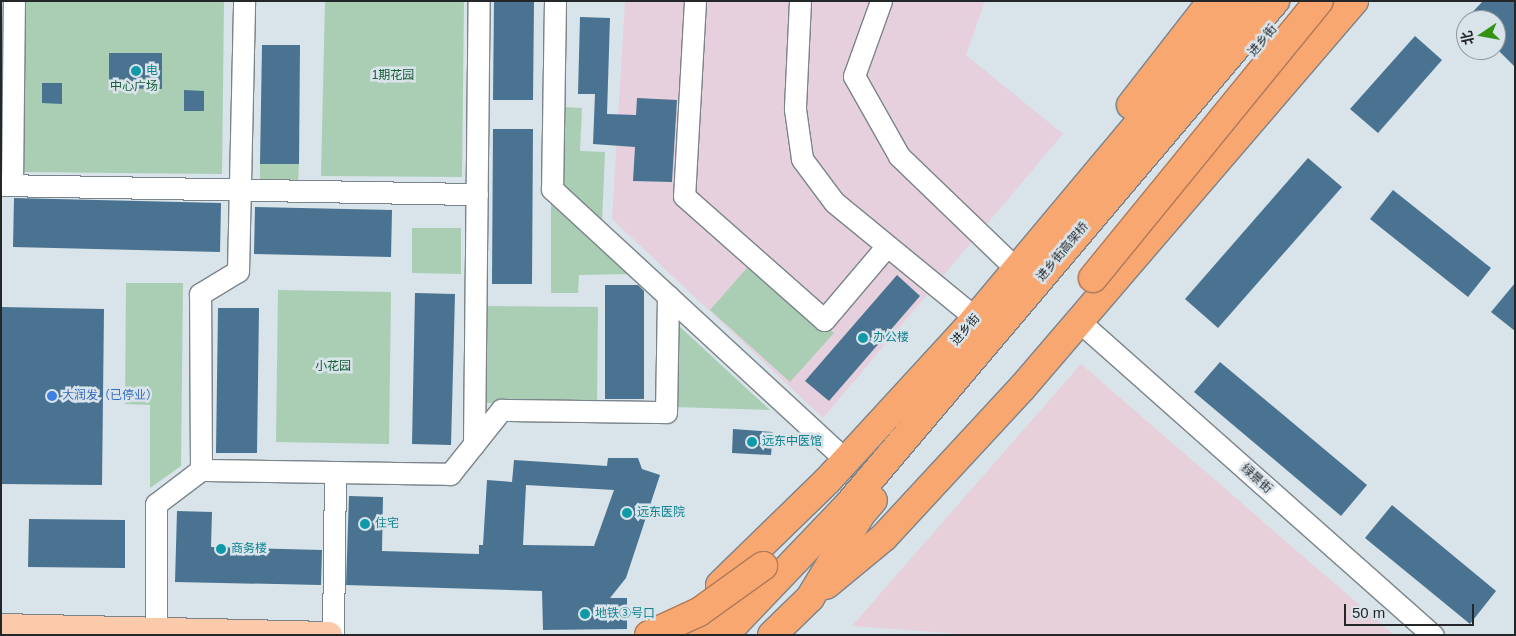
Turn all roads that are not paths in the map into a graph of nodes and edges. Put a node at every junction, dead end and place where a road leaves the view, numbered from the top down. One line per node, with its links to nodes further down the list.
1 (14, 1): 17 (street)
2 (244, 1): 18 (street)
3 (479, 1): 19 (street)
4 (555, 1): 22 (street)
5 (695, 1): 20 (street)
6 (800, 1): 20 (street)
7 (881, 1): 21 (street)
8 (1212, 1): 21 (highway)
9 (1241, 1): 31 (highway, 进乡街)
10 (1254, 1): 29 (highway, 进乡街高架桥)
11 (1275, 1): 29 (highway, 进乡街高架桥)
12 (1296, 1): 33 (highway, 进乡街)
13 (1303, 1): 16 (highway)
14 (1319, 1): 30 (highway, bridge)
15 (1354, 1): 16 (highway)
16 (1332, 28): 24 (highway)
17 (7, 185): 18 (street)
18 (241, 190): 19 (street); 27 (street)
19 (477, 194): 25 (street)
20 (886, 247): 23 (street)
21 (1009, 262): 23 (highway)
22 (668, 296): 25 (street); 26 (street)
23 (966, 310): 26 (highway)
24 (1080, 322): 30 (highway); 42 (street, 绿景街)
25 (474, 444): 28 (street)
26 (836, 451): 31 (highway)
27 (201, 470): 28 (street); 35 (street)
28 (334, 472): 36 (street)
29 (844, 498): 32 (highway); 40 (highway)
30 (905, 512): 33 (highway)
31 (770, 540): 38 (highway, 进乡街)
32 (764, 566): 37 (highway, bridge); 39 (highway, bridge)
33 (810, 598): 41 (highway, 进乡街)
34 (1, 627): 35 (main road)
35 (156, 628): 36 (main road)
36 (331, 635)
37 (649, 635)
38 (665, 635)
39 (696, 635)
40 (724, 635)
41 (772, 635)
42 (1433, 635)

